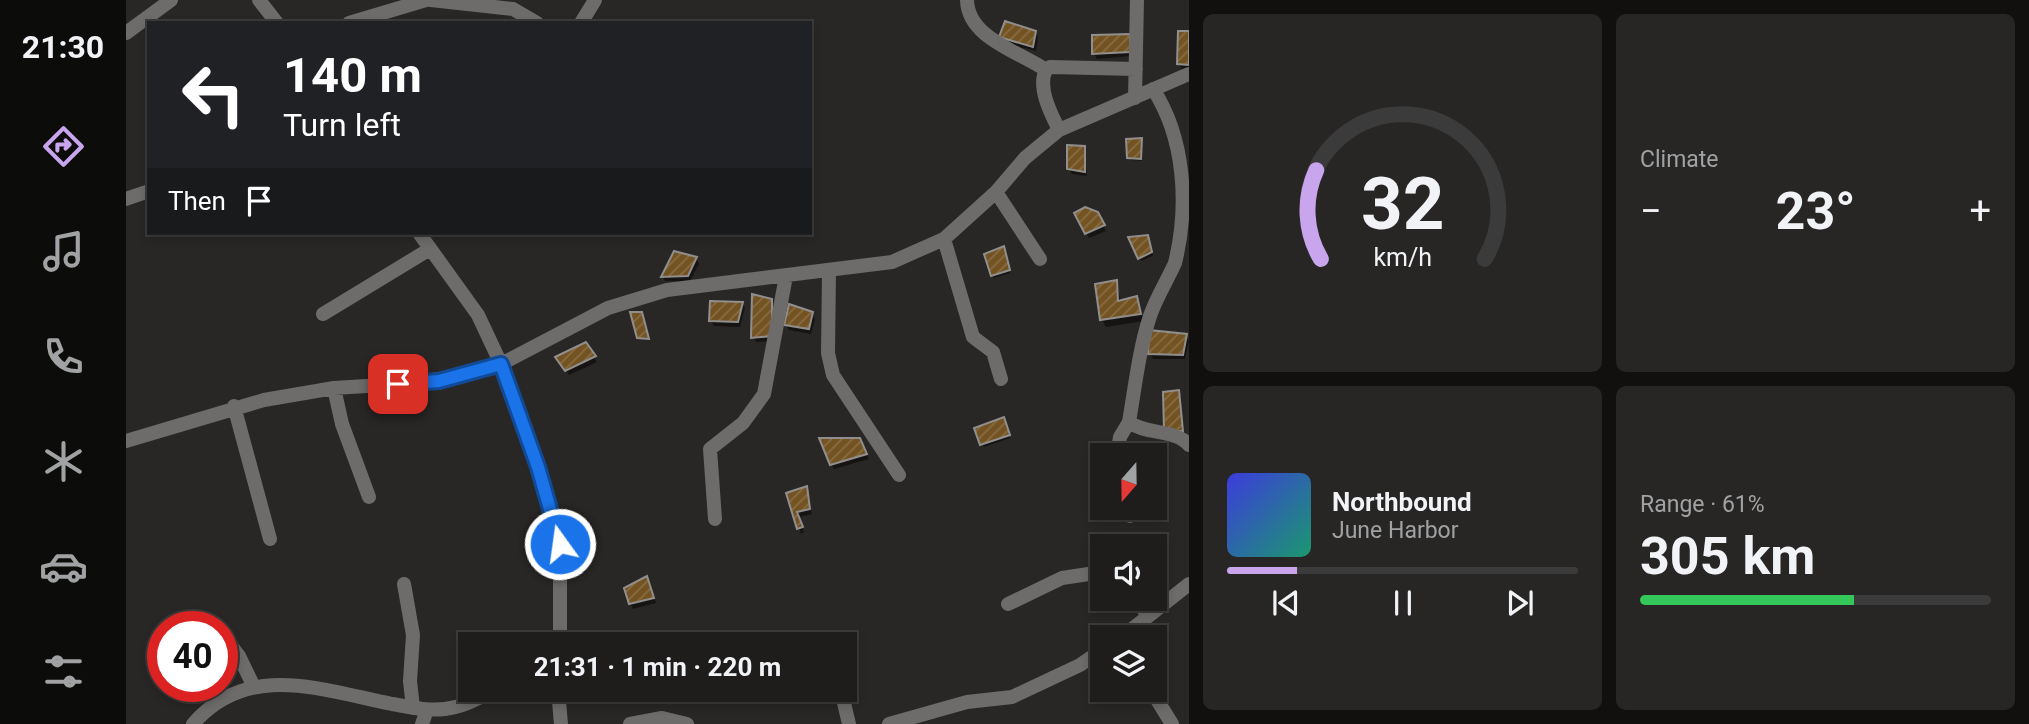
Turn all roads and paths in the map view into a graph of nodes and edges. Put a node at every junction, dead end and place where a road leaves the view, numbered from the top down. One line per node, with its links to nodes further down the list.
1 (171, 0): 13 (street)
2 (259, 0): 9 (street)
3 (429, 0): 4 (street); 10 (street)
4 (442, 0): 8 (street)
5 (595, 0): 12 (street)
6 (967, 0): 15 (street)
7 (1137, 0): 14 (street)
8 (515, 4): 11 (street)
9 (275, 21)
10 (356, 21)
11 (535, 21)
12 (582, 21)
13 (126, 33)
14 (1136, 69): 15 (street); 18 (street)
15 (1045, 70): 19 (street)
16 (1189, 74): 17 (street)
17 (1153, 89): 18 (street); 23 (street)
18 (1135, 98): 19 (street)
19 (1059, 130): 21 (street)
20 (147, 192): 22 (street)
21 (996, 192): 25 (street); 27 (street)
22 (126, 199)
23 (1187, 232): 35 (street)
24 (420, 235): 26 (street)
25 (944, 239): 28 (street); 32 (street)
26 (430, 249): 30 (street); 31 (street)
27 (1040, 259)
28 (829, 272): 29 (street); 39 (street)
29 (786, 276): 31 (street); 41 (street)
30 (323, 314)
31 (501, 364): 33 (street); 50 (street)
32 (1002, 379)
33 (334, 388): 34 (street); 40 (street)
34 (234, 406): 36 (street); 42 (street)
35 (1129, 422): 37 (street); 38 (street)
36 (126, 441)
37 (1119, 443)
38 (1189, 446)
39 (899, 475)
40 (369, 497)
41 (715, 519)
42 (270, 539)
43 (1090, 574): 46 (street)
44 (404, 584): 58 (street)
45 (1189, 584): 48 (street)
46 (1008, 604)
47 (1145, 611): 48 (street)
48 (1148, 616): 49 (street)
49 (1138, 625)
50 (560, 632)
51 (238, 655): 53 (street)
52 (1090, 658): 59 (street)
53 (253, 685): 58 (street); 60 (street)
54 (471, 702): 58 (street)
55 (559, 702): 61 (street)
56 (844, 702): 64 (street)
57 (1159, 702): 66 (street)
58 (421, 714)
59 (910, 721): 65 (street)
60 (193, 724)
61 (561, 724)
62 (630, 724): 63 (street)
63 (687, 724)
64 (849, 724)
65 (889, 724)
66 (1172, 724)

